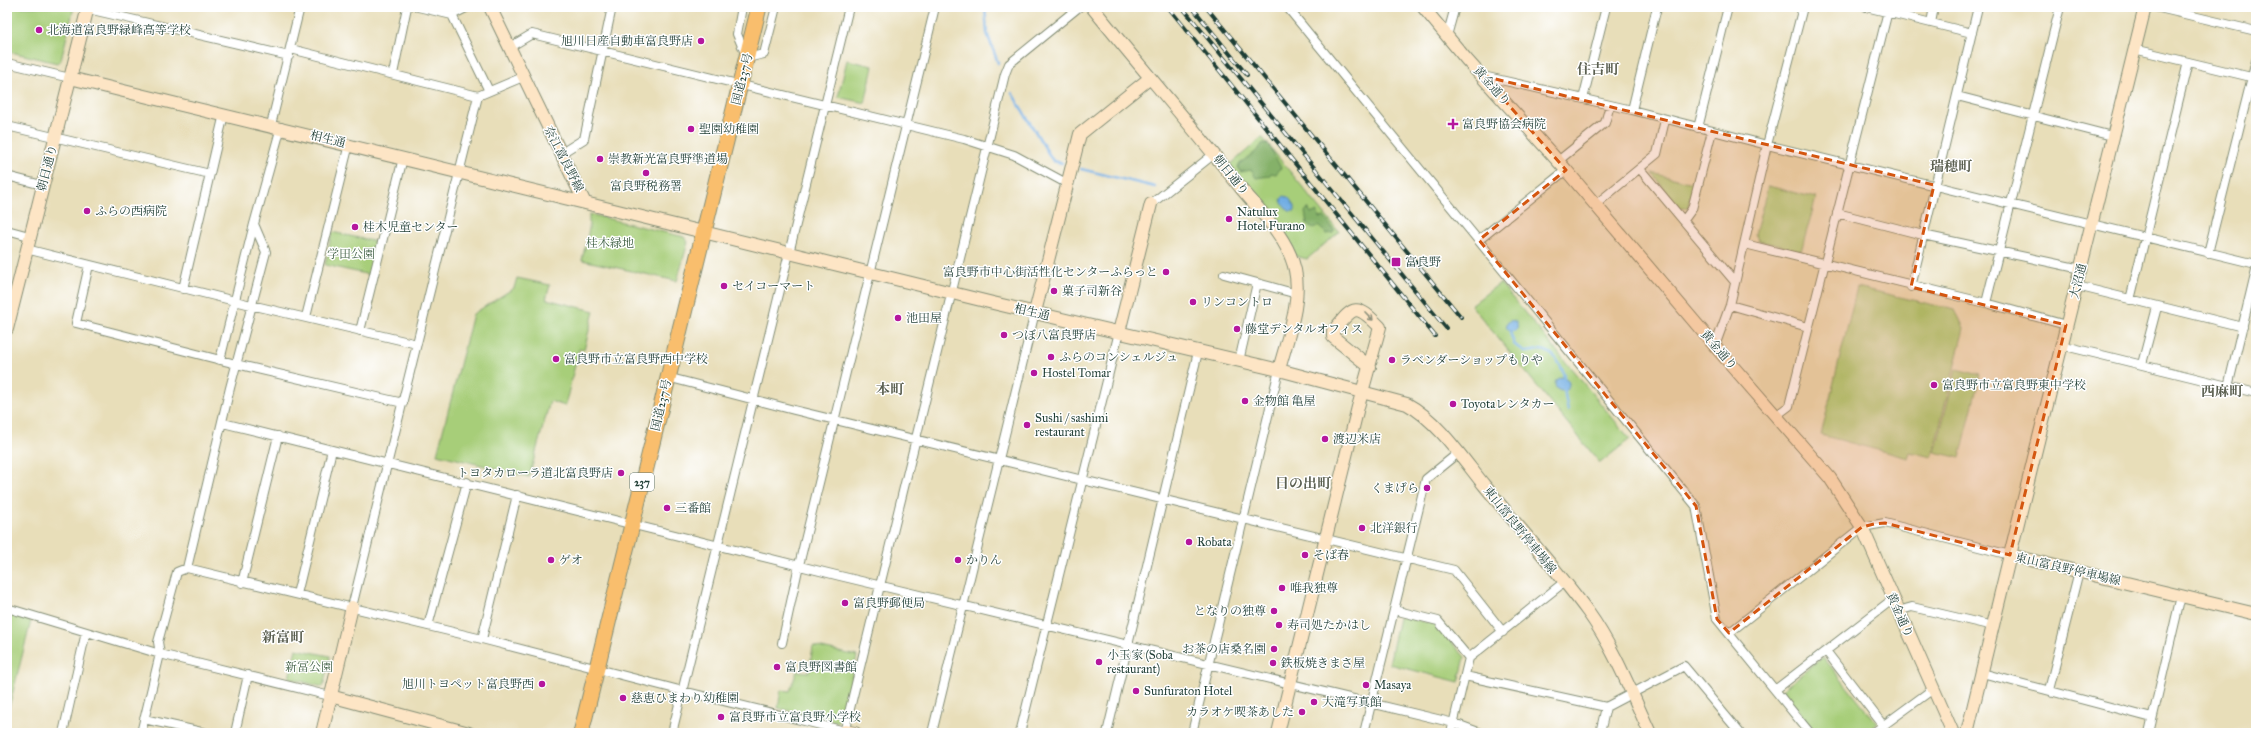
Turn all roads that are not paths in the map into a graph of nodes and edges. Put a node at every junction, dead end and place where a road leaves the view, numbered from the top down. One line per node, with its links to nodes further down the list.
1 (300, 7): 36 (street)
2 (407, 7): 42 (street)
3 (418, 7): 29 (street)
4 (468, 7): 29 (street)
5 (490, 7): 34 (street, 奈江富良野線)
6 (612, 7): 37 (street)
7 (742, 7): 38 (street)
8 (759, 7): 38 (highway, 国道237号 / 237)
9 (776, 7): 38 (street)
10 (850, 7): 54 (street)
11 (936, 7): 61 (street)
12 (1079, 7): 68 (street)
13 (1092, 7): 47 (street, 朝日通り)
14 (1287, 7): 94 (street)
15 (1423, 7): 33 (street, 黄金通り)
16 (1454, 7): 33 (street)
17 (1606, 7): 52 (street)
18 (1657, 7): 55 (street)
19 (1728, 7): 62 (street)
20 (1803, 7): 67 (street)
21 (1866, 7): 28 (street)
22 (1934, 7): 30 (street)
23 (1978, 7): 32 (street)
24 (2060, 7): 57 (street)
25 (2145, 7): 35 (street, 大沼通)
26 (2155, 7): 31 (street)
27 (88, 8): 36 (street); 46 (street, 朝日通り)
28 (1889, 10): 30 (street); 72 (street)
29 (452, 16): 49 (street)
30 (1931, 23): 32 (street)
31 (2256, 31)
32 (1972, 33): 51 (street)
33 (1447, 36): 43 (street, 黄金通り)
34 (510, 47): 37 (street); 44 (street, 奈江富良野線)
35 (2134, 49): 40 (street); 64 (street, 大沼通)
36 (290, 52): 42 (street); 60 (street)
37 (602, 52): 48 (street); 69 (street)
38 (747, 58): 48 (highway, 国道237号 / 237)
39 (2256, 61): 45 (street)
40 (2188, 62): 45 (street); 93 (street)
41 (7, 63): 46 (street)
42 (392, 74): 50 (street)
43 (1482, 76): 52 (street); 73 (street, 黄金通り)
44 (523, 77): 49 (street); 69 (street, 奈江富良野線)
45 (2251, 77): 99 (street)
46 (70, 78): 56 (street, 相生通); 65 (street, 朝日通り)
47 (1150, 78): 70 (street, 朝日通り); 78 (street)
48 (741, 86): 54 (street); 90 (highway, 国道237号 / 237)
49 (489, 91): 50 (street)
50 (478, 96): 75 (street)
51 (1957, 96): 57 (street); 80 (street)
52 (1583, 99): 53 (street)
53 (1610, 105): 55 (street); 73 (street)
54 (825, 106): 61 (street); 97 (street)
55 (1632, 110): 58 (street)
56 (224, 114): 60 (street, 相生通); 76 (street)
57 (2033, 116): 64 (street); 83 (street)
58 (1665, 120): 62 (street); 74 (street)
59 (7, 126): 65 (street)
60 (276, 126): 66 (street, 相生通); 87 (street)
61 (907, 126): 68 (street); 105 (street)
62 (1698, 128): 63 (street)
63 (1712, 131): 67 (street); 86 (street)
64 (2112, 136): 88 (street, 大沼通)
65 (55, 137): 76 (street); 79 (street, 朝日通り)
66 (349, 144): 71 (street, 相生通); 122 (street)
67 (1767, 145): 72 (street); 95 (street)
68 (988, 146): 78 (street); 113 (street)
69 (560, 154): 81 (street, 奈江富良野線)
70 (1214, 154): 82 (street); 114 (street, 朝日通り)
71 (403, 158): 75 (street, 相生通); 127 (street)
72 (1850, 164): 80 (street); 85 (street)
73 (1562, 165): 84 (street, 黄金通り); 94 (street)
74 (1640, 169): 84 (street); 86 (street)
75 (460, 173): 81 (street, 相生通); 129 (street)
76 (210, 174): 111 (street)
77 (7, 176): 79 (street)
78 (1066, 183): 121 (street)
79 (42, 185): 92 (street, 朝日通り)
80 (1934, 185): 83 (street); 91 (street)
81 (585, 203): 90 (street, 奈江富良野線)
82 (1151, 204): 128 (street)
83 (2012, 204): 88 (street); 98 (street)
84 (1595, 205): 131 (street, 黄金通り)
85 (1837, 213): 91 (street); 100 (street)
86 (1684, 220): 107 (street)
87 (254, 224): 116 (street); 118 (street)
88 (2092, 224): 93 (street); 103 (street, 大沼通)
89 (7, 230): 92 (street)
90 (703, 231): 97 (street, 相生通); 139 (highway, 国道237号 / 237)
91 (1923, 235): 98 (street); 110 (street)
92 (29, 236): 96 (street, 朝日通り)
93 (2146, 238): 99 (street); 115 (street)
94 (1479, 240): 185 (street)
95 (1745, 244): 100 (street); 107 (street)
96 (26, 249): 102 (street); 112 (street, 朝日通り)
97 (790, 252): 105 (street, 相生通); 143 (street)
98 (1999, 252): 103 (street); 117 (street)
99 (2208, 253): 101 (street)
100 (1824, 264): 110 (street); 124 (street)
101 (2256, 264)
102 (89, 265): 111 (street); 133 (street)
103 (2081, 269): 109 (street, 大沼通)
104 (2256, 270): 125 (street)
105 (871, 272): 113 (street, 相生通); 146 (street)
106 (1224, 274): 108 (street)
107 (1735, 282): 119 (street)
108 (1257, 283): 114 (street); 134 (street)
109 (2076, 286): 115 (street); 123 (street, 大沼通)
110 (1911, 287): 117 (street)
111 (183, 289): 116 (street)
112 (11, 293): 126 (street, 朝日通り)
113 (953, 293): 121 (street, 相生通); 149 (street)
114 (1297, 294): 138 (street, 朝日通り)
115 (2130, 300): 120 (street)
116 (234, 301): 118 (street); 133 (street)
117 (1986, 304): 123 (street)
118 (251, 305): 122 (street); 135 (street)
119 (1730, 305): 124 (street); 131 (street)
120 (2157, 307): 125 (street); 136 (street)
121 (1035, 312): 128 (street, 相生通); 152 (street)
122 (306, 317): 127 (street)
123 (2066, 325): 130 (street, 大沼通)
124 (1808, 327): 145 (street)
125 (2243, 327): 140 (street)
126 (7, 330)
127 (360, 331): 129 (street)
128 (1119, 332): 132 (street, 相生通); 154 (street)
129 (417, 344): 144 (street)
130 (2061, 345): 136 (street); 163 (street, 大沼通)
131 (1715, 346): 145 (street, 黄金通り)
132 (1198, 352): 134 (street, 相生通); 157 (street)
133 (220, 360): 135 (street)
134 (1239, 361): 138 (street, 相生通)
135 (236, 364): 144 (street); 147 (street)
136 (2142, 364): 140 (street)
137 (1370, 367): 137 (street, one-way to 137); 141 (street)
138 (1279, 370): 141 (street, 相生通); 158 (street)
139 (667, 377): 143 (street); 159 (highway, 国道237号 / 237)
140 (2228, 387): 142 (street)
141 (1362, 392): 151 (street, 東山富良野停車場線); 161 (street)
142 (2256, 393)
143 (753, 398): 146 (street); 162 (street)
144 (403, 403): 153 (street)
145 (1777, 415): 160 (street, 黄金通り)
146 (835, 419): 149 (street); 165 (street)
147 (222, 423): 148 (street); 166 (street)
148 (278, 436): 150 (street); 168 (street)
149 (917, 439): 152 (street); 170 (street)
150 (332, 450): 153 (street); 171 (street)
151 (1458, 453): 164 (street); 169 (street, 東山富良野停車場線)
152 (999, 460): 154 (street); 174 (street)
153 (388, 463): 155 (street); 175 (street)
154 (1082, 479): 157 (street); 180 (street)
155 (467, 482): 156 (street); 181 (street)
156 (517, 494): 159 (street); 186 (street)
157 (1163, 500): 158 (street); 188 (street)
158 (1244, 519): 161 (street); 192 (street)
159 (632, 524): 162 (street); 193 (highway, 国道237号 / 237)
160 (1862, 527): 163 (street); 173 (street, 黄金通り); 185 (street)
161 (1326, 538): 164 (street); 197 (street)
162 (717, 545): 165 (street); 201 (street)
163 (2010, 555): 167 (street, 東山富良野停車場線); 182 (street, 東山富良野停車場線)
164 (1407, 558): 177 (street); 184 (street)
165 (799, 565): 170 (street); 187 (street)
166 (187, 568): 168 (street); 190 (street)
167 (2079, 571): 172 (street, 東山富良野停車場線); 200 (street)
168 (242, 582): 171 (street)
169 (1563, 583): 184 (street); 202 (street, 東山富良野停車場線)
170 (880, 585): 174 (street); 210 (street)
171 (297, 594): 175 (street)
172 (2181, 596): 179 (street, 東山富良野停車場線); 206 (street)
173 (1893, 599): 178 (street, 黄金通り); 189 (street)
174 (964, 605): 180 (street); 219 (street)
175 (352, 607): 181 (street); 203 (street)
176 (7, 608): 183 (street)
177 (1394, 610): 191 (street); 204 (street)
178 (1898, 611): 182 (street); 198 (street, 黄金通り)
179 (2256, 614)
180 (1047, 624): 188 (street); 220 (street)
181 (428, 626): 186 (street)
182 (1993, 626): 194 (street, 東山富良野停車場線)
183 (86, 632): 190 (street); 211 (street)
184 (1503, 632): 191 (street)
185 (1728, 633): 199 (street)
186 (482, 639): 193 (street)
187 (782, 643)
188 (1129, 645): 192 (street); 221 (street)
189 (1826, 651): 199 (street); 209 (street)
190 (160, 654): 195 (street); 207 (street)
191 (1469, 658): 196 (street)
192 (1208, 663): 197 (street); 222 (street)
193 (596, 668): 201 (street); 217 (highway, 国道237号 / 237)
194 (1982, 673): 200 (street); 233 (street, 東山富良野停車場線)
195 (248, 675): 203 (street); 214 (street)
196 (1465, 676): 205 (street); 208 (street)
197 (1290, 684): 204 (street); 223 (street)
198 (1932, 689): 209 (street); 232 (street, 黄金通り)
199 (1775, 690): 230 (street)
200 (2049, 690): 206 (street)
201 (683, 691): 210 (street); 218 (street)
202 (1632, 693): 205 (street); 228 (street, 東山富良野停車場線); 229 (street)
203 (330, 696): 215 (street); 216 (street)
204 (1371, 704): 208 (street); 224 (street)
205 (1606, 707): 227 (street)
206 (2152, 718): 234 (street)
207 (144, 719): 212 (street); 213 (street)
208 (1454, 723): 225 (street); 226 (street)
209 (1883, 725): 231 (street)
210 (848, 732)
211 (63, 733)
212 (141, 733)
213 (206, 733)
214 (235, 733)
215 (322, 733)
216 (469, 733)
217 (581, 733)
218 (672, 733)
219 (932, 733)
220 (1020, 733)
221 (1107, 733)
222 (1192, 733)
223 (1278, 733)
224 (1364, 733)
225 (1451, 733)
226 (1481, 733)
227 (1600, 733)
228 (1650, 733)
229 (1740, 733)
230 (1810, 733)
231 (1873, 733)
232 (1953, 733)
233 (1967, 733)
234 (2149, 733)

